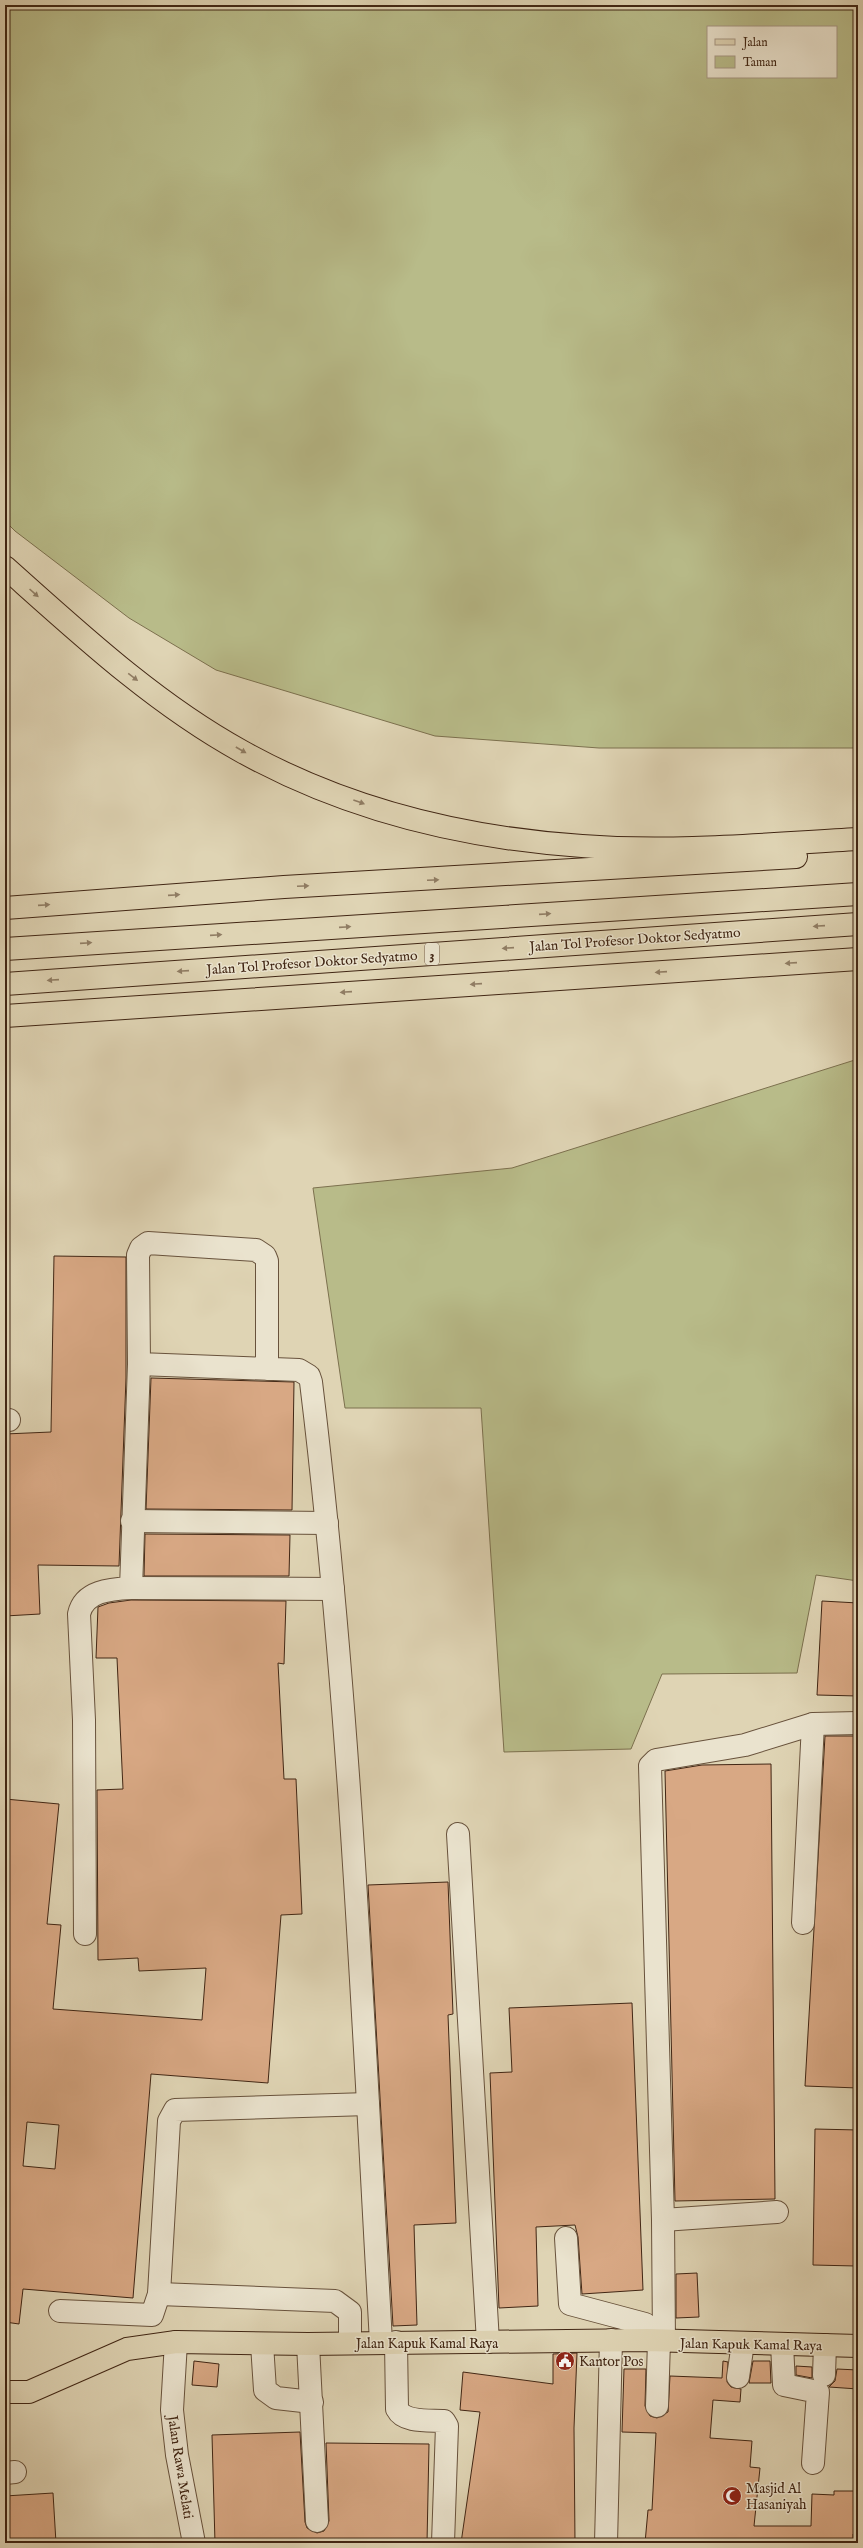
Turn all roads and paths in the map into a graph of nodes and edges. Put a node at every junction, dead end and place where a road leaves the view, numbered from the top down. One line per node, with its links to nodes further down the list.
1 (5, 567): 2 (main road, one-way to 2)
2 (858, 839)
3 (858, 852): 5 (main road, one-way to 3)
4 (858, 894): 7 (main road, one-way to 4)
5 (5, 908)
6 (858, 924): 9 (main road, Jalan Tol Profesor Doktor Sedyatmo / 3, one-way to 9)
7 (5, 949)
8 (858, 959): 10 (main road, one-way to 10)
9 (5, 984)
10 (5, 1016)
11 (139, 1364): 12 (street); 12 (street); 13 (street)
12 (267, 1369): 14 (street)
13 (132, 1521): 14 (street); 15 (street)
14 (327, 1523): 16 (street)
15 (131, 1588): 16 (street); 21 (street)
16 (332, 1589): 22 (street)
17 (858, 1723): 18 (street)
18 (813, 1724): 20 (street); 24 (street)
19 (458, 1834): 32 (street)
20 (803, 1923)
21 (85, 1934)
22 (368, 2104): 26 (street); 31 (street)
23 (777, 2212): 24 (street)
24 (663, 2220): 29 (street)
25 (566, 2238): 29 (street)
26 (159, 2294): 27 (street); 33 (street)
27 (60, 2311)
28 (611, 2340): 29 (main road, Jalan Kapuk Kamal Raya); 32 (main road, Jalan Kapuk Kamal Raya); 49 (street)
29 (657, 2341): 34 (main road, Jalan Kapuk Kamal Raya); 44 (street)
30 (176, 2342): 35 (main road, Jalan Kapuk Kamal Raya); 42 (main road, Jalan Kapuk Kamal Raya); 47 (street, Jalan Rawa Melati)
31 (389, 2342): 32 (main road, Jalan Kapuk Kamal Raya); 33 (main road, Jalan Kapuk Kamal Raya); 48 (street)
32 (488, 2342)
33 (350, 2343): 36 (main road, Jalan Kapuk Kamal Raya)
34 (743, 2343): 37 (main road, Jalan Kapuk Kamal Raya); 41 (street)
35 (262, 2344): 36 (main road, Jalan Kapuk Kamal Raya); 43 (street)
36 (308, 2344): 43 (street)
37 (782, 2344): 38 (main road, Jalan Kapuk Kamal Raya); 45 (street)
38 (825, 2345): 39 (main road, Jalan Kapuk Kamal Raya); 40 (street)
39 (858, 2346)
40 (824, 2375)
41 (738, 2377)
42 (5, 2392)
43 (312, 2402): 46 (street)
44 (657, 2406)
45 (814, 2463)
46 (317, 2521)
47 (194, 2543)
48 (443, 2543)
49 (606, 2543)

